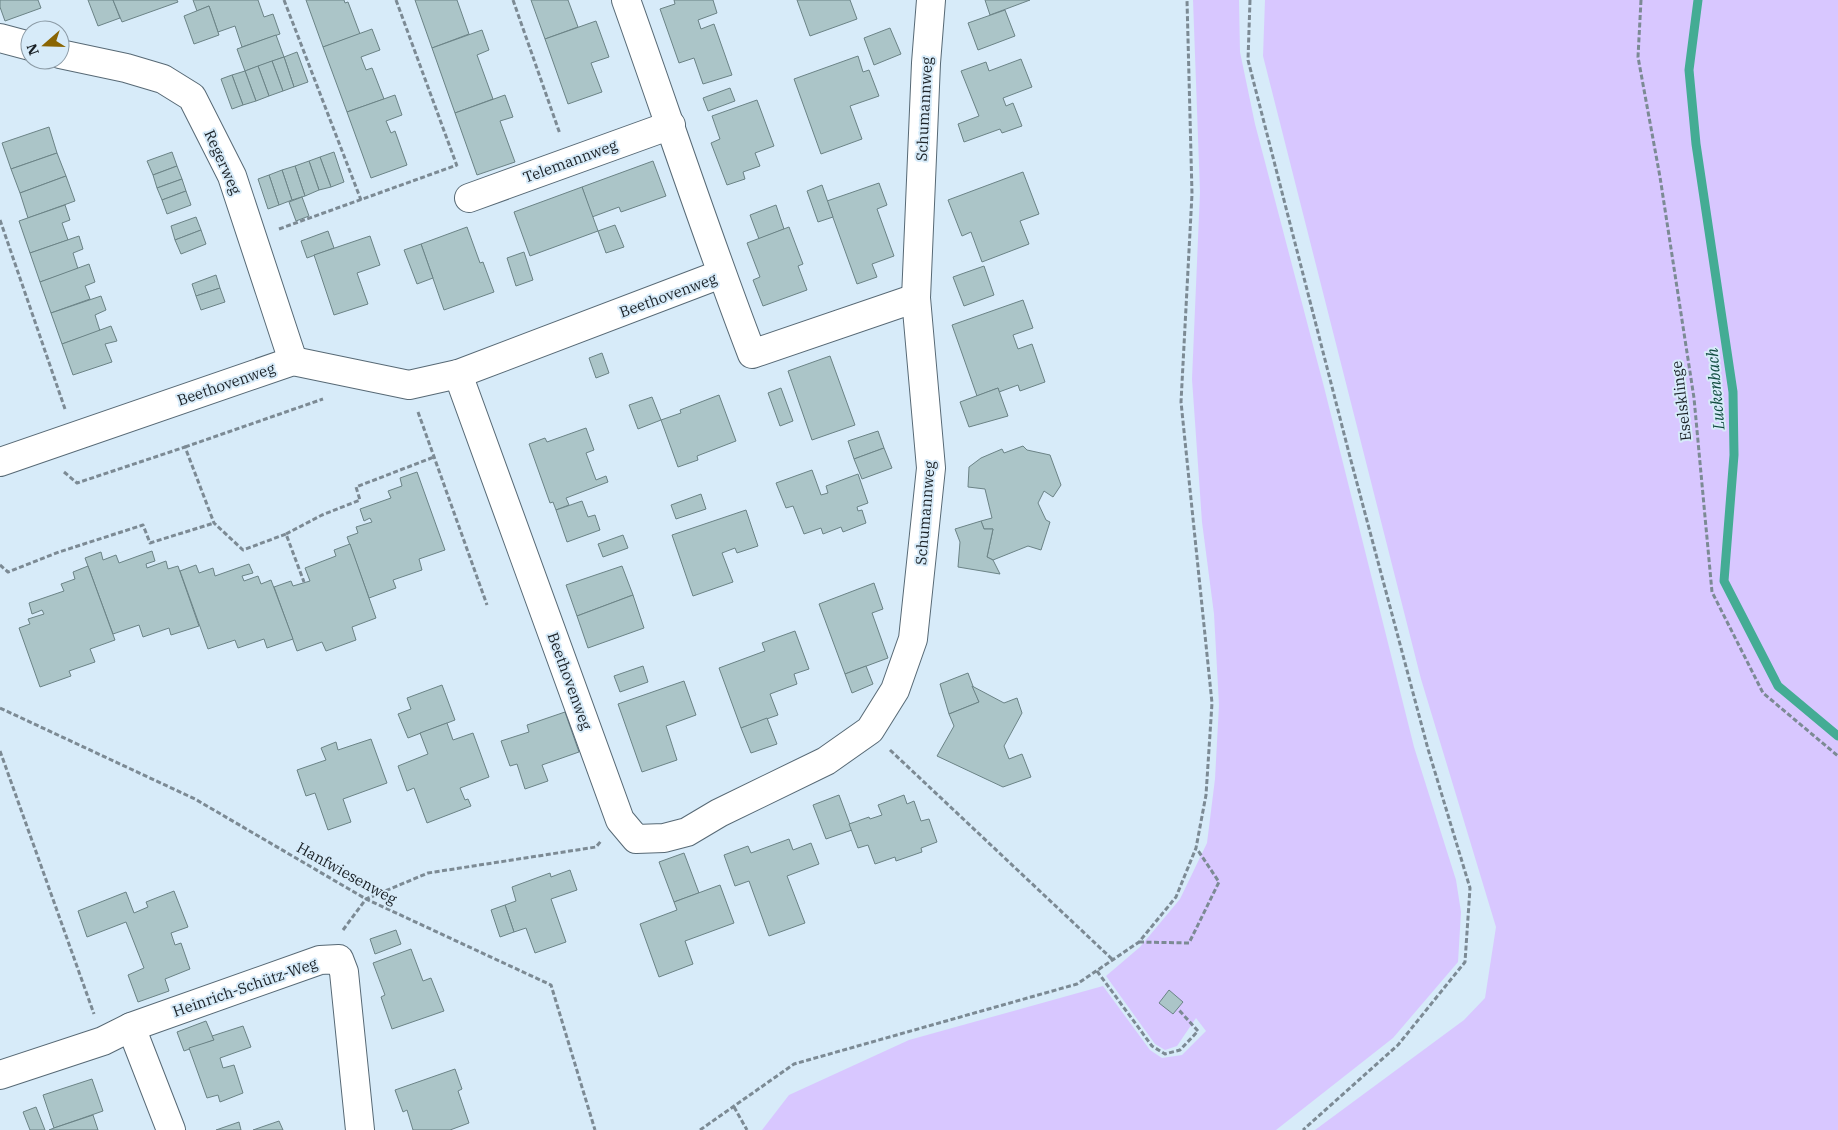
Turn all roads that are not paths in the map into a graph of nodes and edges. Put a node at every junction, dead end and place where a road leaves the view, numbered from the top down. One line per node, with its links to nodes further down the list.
1 (626, 0): 6 (street)
2 (931, 0): 9 (street, Schumannweg)
3 (0, 38): 4 (street)
4 (20, 43)
5 (70, 56): 10 (street, Regerweg)
6 (671, 125): 7 (street, Telemannweg); 8 (street)
7 (468, 198)
8 (721, 274): 9 (street, Beethovenweg); 11 (street, Beethovenweg)
9 (916, 298): 13 (street, Schumannweg)
10 (293, 361): 11 (street, Beethovenweg); 12 (street, Beethovenweg)
11 (458, 374): 13 (street, Beethovenweg)
12 (0, 462)
13 (620, 820)
14 (131, 1026): 15 (street, Heinrich-Schütz-Weg); 16 (street); 17 (street, Heinrich-Schütz-Weg)
15 (0, 1075)
16 (171, 1130)
17 (360, 1130)

